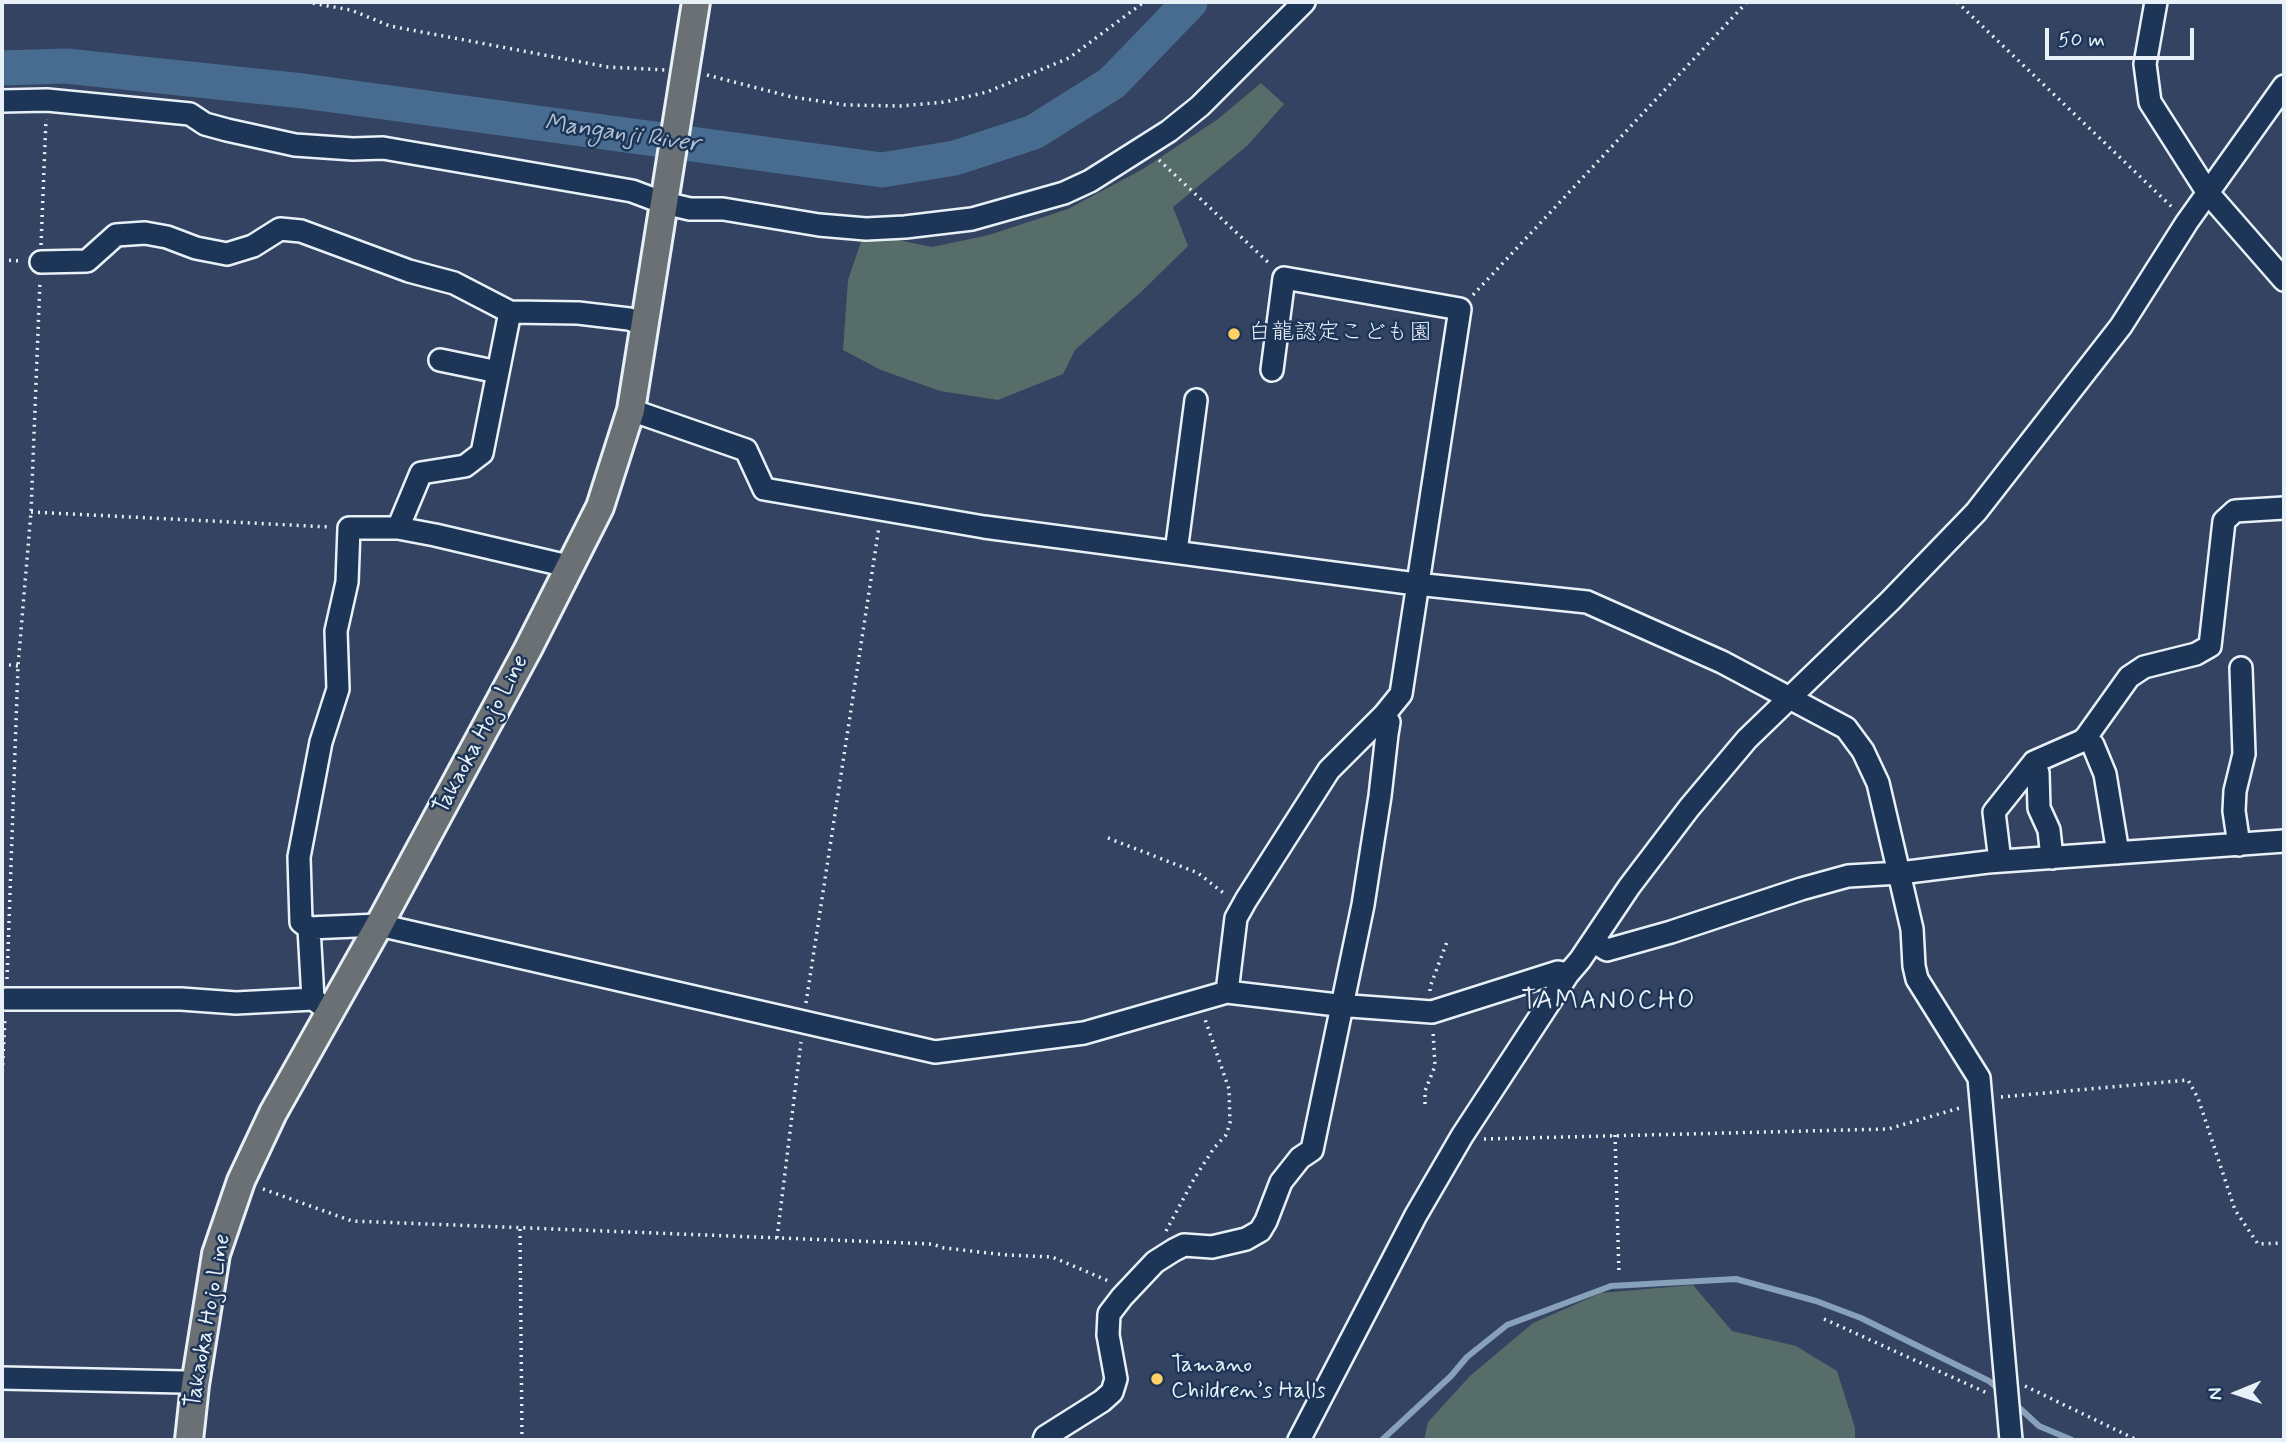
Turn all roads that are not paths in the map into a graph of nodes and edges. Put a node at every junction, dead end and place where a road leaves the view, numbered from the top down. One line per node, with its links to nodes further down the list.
1 (696, 2): 7 (main road, Takaoka Hojo Line)
2 (1304, 2): 7 (street)
3 (2156, 2): 6 (street)
4 (2284, 86): 6 (street)
5 (2, 101): 7 (street)
6 (2208, 193): 9 (street); 23 (street)
7 (665, 197): 11 (main road, Takaoka Hojo Line)
8 (41, 262): 10 (street)
9 (2284, 280)
10 (510, 312): 11 (street); 14 (street)
11 (646, 325): 16 (main road, Takaoka Hojo Line)
12 (440, 360): 14 (street)
13 (1272, 370): 21 (street)
14 (498, 372): 18 (street)
15 (1196, 400): 19 (street)
16 (631, 410): 19 (street); 20 (main road, Takaoka Hojo Line)
17 (2284, 508): 25 (street)
18 (398, 528): 20 (street); 34 (street)
19 (1176, 552): 21 (street)
20 (572, 567): 33 (main road, Takaoka Hojo Line)
21 (1416, 584): 23 (street); 24 (street)
22 (2241, 668): 28 (street)
23 (1787, 699): 32 (street); 35 (street)
24 (1384, 715): 37 (street); 40 (street)
25 (2085, 738): 26 (street); 29 (street)
26 (2034, 762): 30 (street); 31 (street)
27 (2284, 841): 28 (street)
28 (2239, 845): 29 (street)
29 (2118, 853): 30 (street)
30 (2052, 858): 31 (street)
31 (2000, 861): 32 (street)
32 (1900, 873): 35 (street); 46 (street)
33 (379, 925): 34 (street); 37 (street); 39 (main road, Takaoka Hojo Line)
34 (309, 928): 39 (street)
35 (1594, 941): 36 (street)
36 (1568, 974): 40 (street); 45 (street)
37 (1227, 992): 40 (street)
38 (6, 999): 39 (street)
39 (322, 1005): 42 (main road, Takaoka Hojo Line)
40 (1342, 1006): 44 (street)
41 (2, 1378): 42 (street)
42 (195, 1385): 43 (main road, Takaoka Hojo Line)
43 (189, 1440)
44 (1044, 1440)
45 (1299, 1440)
46 (2011, 1440)

